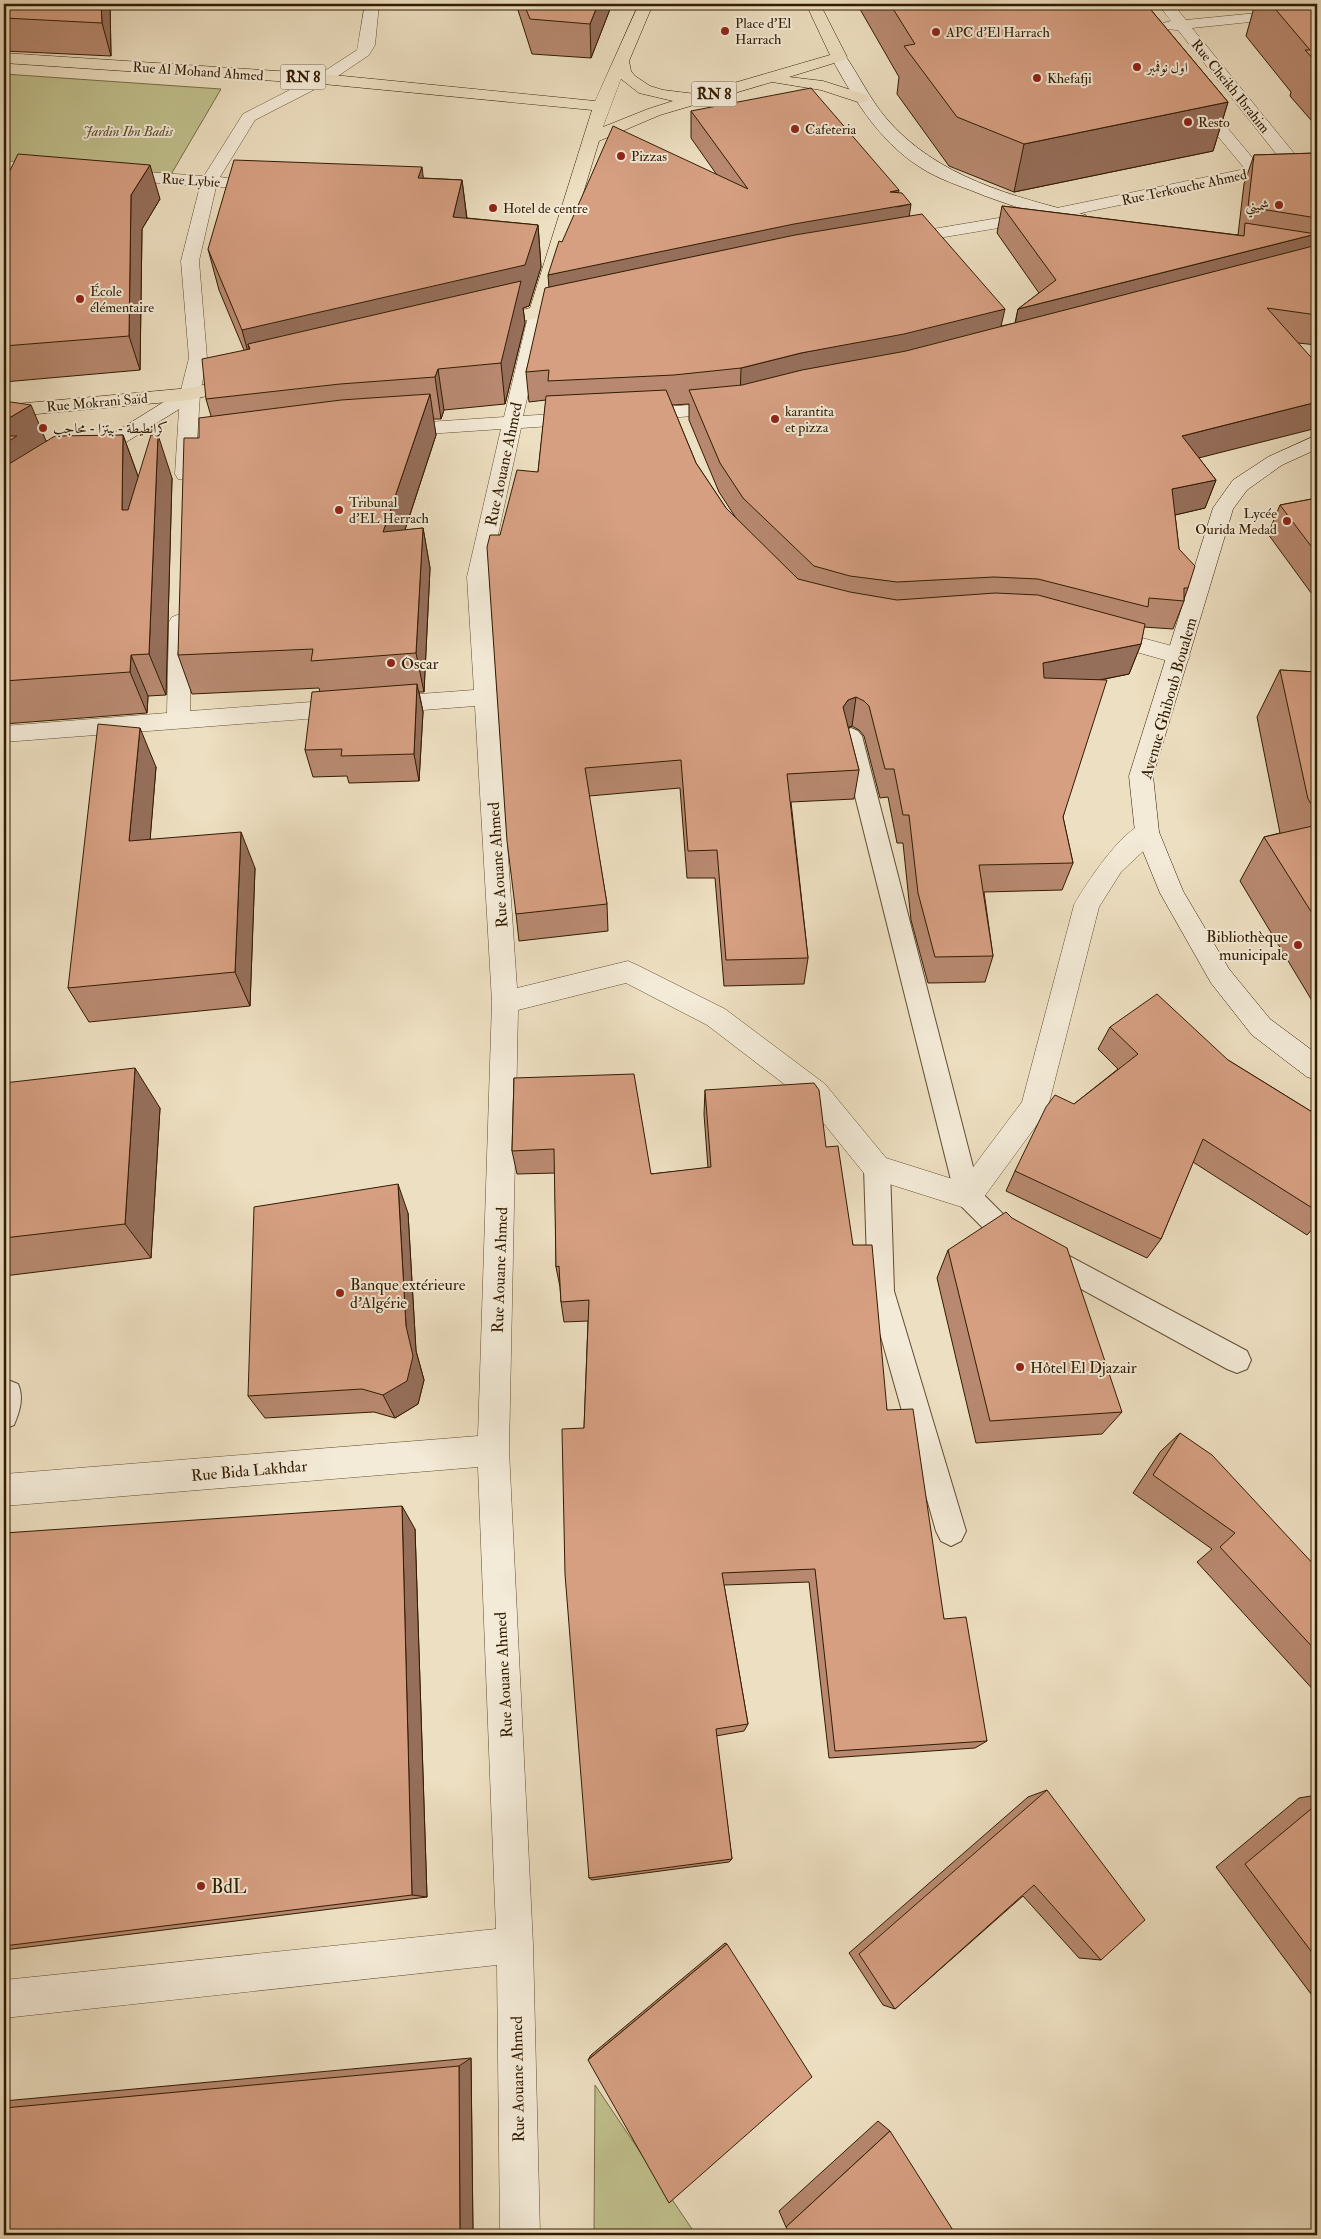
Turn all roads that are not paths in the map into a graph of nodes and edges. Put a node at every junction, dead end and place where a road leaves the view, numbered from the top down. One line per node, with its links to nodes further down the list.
1 (372, 4): 11 (street)
2 (646, 4): 10 (main road)
3 (813, 4): 8 (main road)
4 (1165, 4): 6 (street, Rue Cheikh Ibrahim)
5 (1317, 11): 6 (street)
6 (1182, 25): 7 (street); 20 (street, Rue Cheikh Ibrahim)
7 (1156, 28)
8 (839, 57): 12 (main road, RN 8); 15 (street)
9 (4, 58): 11 (main road, Rue Al Mohand Ahmed / RN 8)
10 (621, 60): 14 (main road); 16 (main road)
11 (323, 78): 16 (main road, Rue Al Mohand Ahmed / RN 8); 24 (street)
12 (762, 80): 14 (main road, RN 8); 15 (main road)
13 (1187, 89): 22 (street)
14 (699, 98): 17 (main road, RN 8)
15 (861, 98): 26 (street)
16 (601, 106): 17 (main road)
17 (591, 138): 30 (main road)
18 (4, 166): 21 (street)
19 (1317, 167): 20 (street, Rue Terkouche Ahmed)
20 (1297, 168): 22 (street, Rue Terkouche Ahmed)
21 (62, 170)
22 (1256, 172): 26 (street, Rue Terkouche Ahmed)
23 (102, 174): 24 (street, Rue Lybie)
24 (209, 182): 25 (street, Rue Lybie); 33 (street)
25 (239, 184)
26 (1052, 214): 27 (street); 28 (street, Rue Terkouche Ahmed)
27 (1101, 222)
28 (889, 242)
29 (587, 302): 30 (street)
30 (538, 312): 31 (main road); 38 (street, Rue Aouane Ahmed)
31 (470, 328)
32 (258, 378): 33 (main road)
33 (190, 394): 35 (main road, Rue Mokrani Saïd); 41 (street); 42 (street)
34 (740, 406): 36 (street)
35 (4, 408)
36 (623, 416)
37 (596, 417): 38 (street)
38 (513, 421): 39 (street); 46 (street, Rue Aouane Ahmed)
39 (378, 431)
40 (1317, 441): 45 (street, Avenue Ghiboub Boualem)
41 (80, 463)
42 (184, 493)
43 (181, 602): 47 (street)
44 (1086, 630): 45 (street)
45 (1179, 656): 50 (street, Avenue Ghiboub Boualem)
46 (486, 697): 47 (street); 51 (street, Rue Aouane Ahmed)
47 (178, 721): 48 (street)
48 (4, 734)
49 (851, 736): 54 (lane)
50 (1147, 832): 52 (street, Avenue Ghiboub Boualem); 54 (street)
51 (505, 1002): 53 (street); 56 (street, Rue Aouane Ahmed)
52 (1317, 1068)
53 (877, 1168): 54 (street); 58 (lane)
54 (968, 1196): 55 (lane)
55 (1237, 1360)
56 (493, 1450): 57 (street, Rue Bida Lakhdar); 59 (street, Rue Aouane Ahmed)
57 (4, 1490)
58 (951, 1531)
59 (515, 1945): 60 (street); 61 (street, Rue Aouane Ahmed)
60 (4, 1999)
61 (520, 2235)

